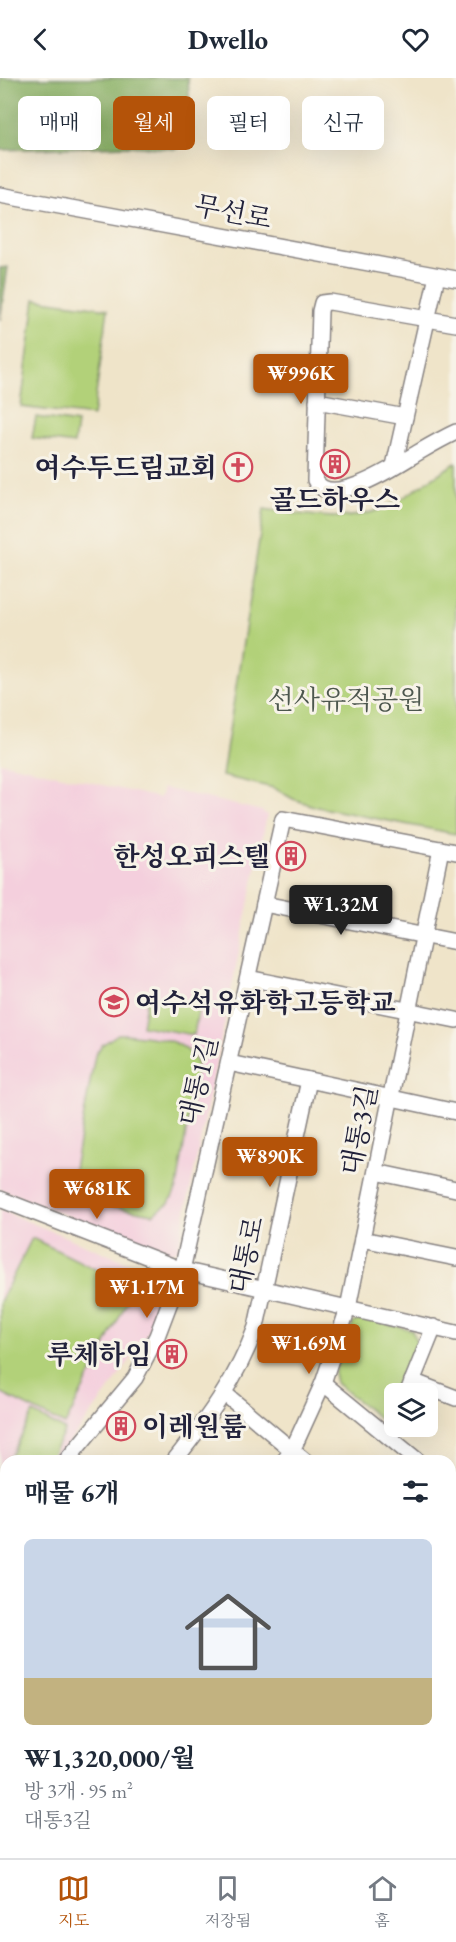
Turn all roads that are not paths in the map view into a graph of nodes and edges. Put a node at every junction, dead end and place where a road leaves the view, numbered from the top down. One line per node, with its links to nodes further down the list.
1 (0, 195): 2 (street, 무선로)
2 (437, 276): 3 (street, 무선로); 4 (street)
3 (456, 279)
4 (427, 319): 5 (street); 6 (street); 7 (street)
5 (456, 324)
6 (317, 401): 7 (street); 9 (street)
7 (405, 417): 9 (street)
8 (456, 432): 9 (street)
9 (394, 466)
10 (449, 851): 11 (street, 대통1길); 12 (street, 대통3길)
11 (264, 904): 12 (street); 14 (street, 대통1길)
12 (424, 936): 13 (street); 15 (street, 대통3길)
13 (456, 942)
14 (248, 978): 15 (street); 17 (street, 대통1길)
15 (409, 1010): 16 (street); 19 (street, 대통3길)
16 (456, 1020)
17 (229, 1063): 18 (street); 26 (street, 대통1길)
18 (309, 1080): 19 (street); 27 (street, 대통로)
19 (391, 1099): 20 (street); 21 (street, 대통3길)
20 (456, 1112)
21 (376, 1172): 22 (street); 24 (street, 대통3길)
22 (456, 1189)
23 (0, 1200): 26 (street)
24 (363, 1239): 25 (street); 28 (street, 대통3길)
25 (456, 1258)
26 (182, 1270): 27 (street); 38 (street, 대통1길)
27 (266, 1289): 28 (street); 33 (street, 대통로)
28 (348, 1308): 29 (street); 31 (street, 대통3길)
29 (434, 1328): 30 (street); 32 (street)
30 (456, 1333)
31 (323, 1383): 36 (street); 41 (street, 대통3길)
32 (412, 1383)
33 (225, 1394): 39 (street, 대통로); 40 (street)
34 (438, 1394): 35 (street)
35 (456, 1398)
36 (384, 1426)
37 (396, 1437): 42 (street)
38 (71, 1455)
39 (179, 1455)
40 (287, 1455)
41 (288, 1455)
42 (412, 1455)

